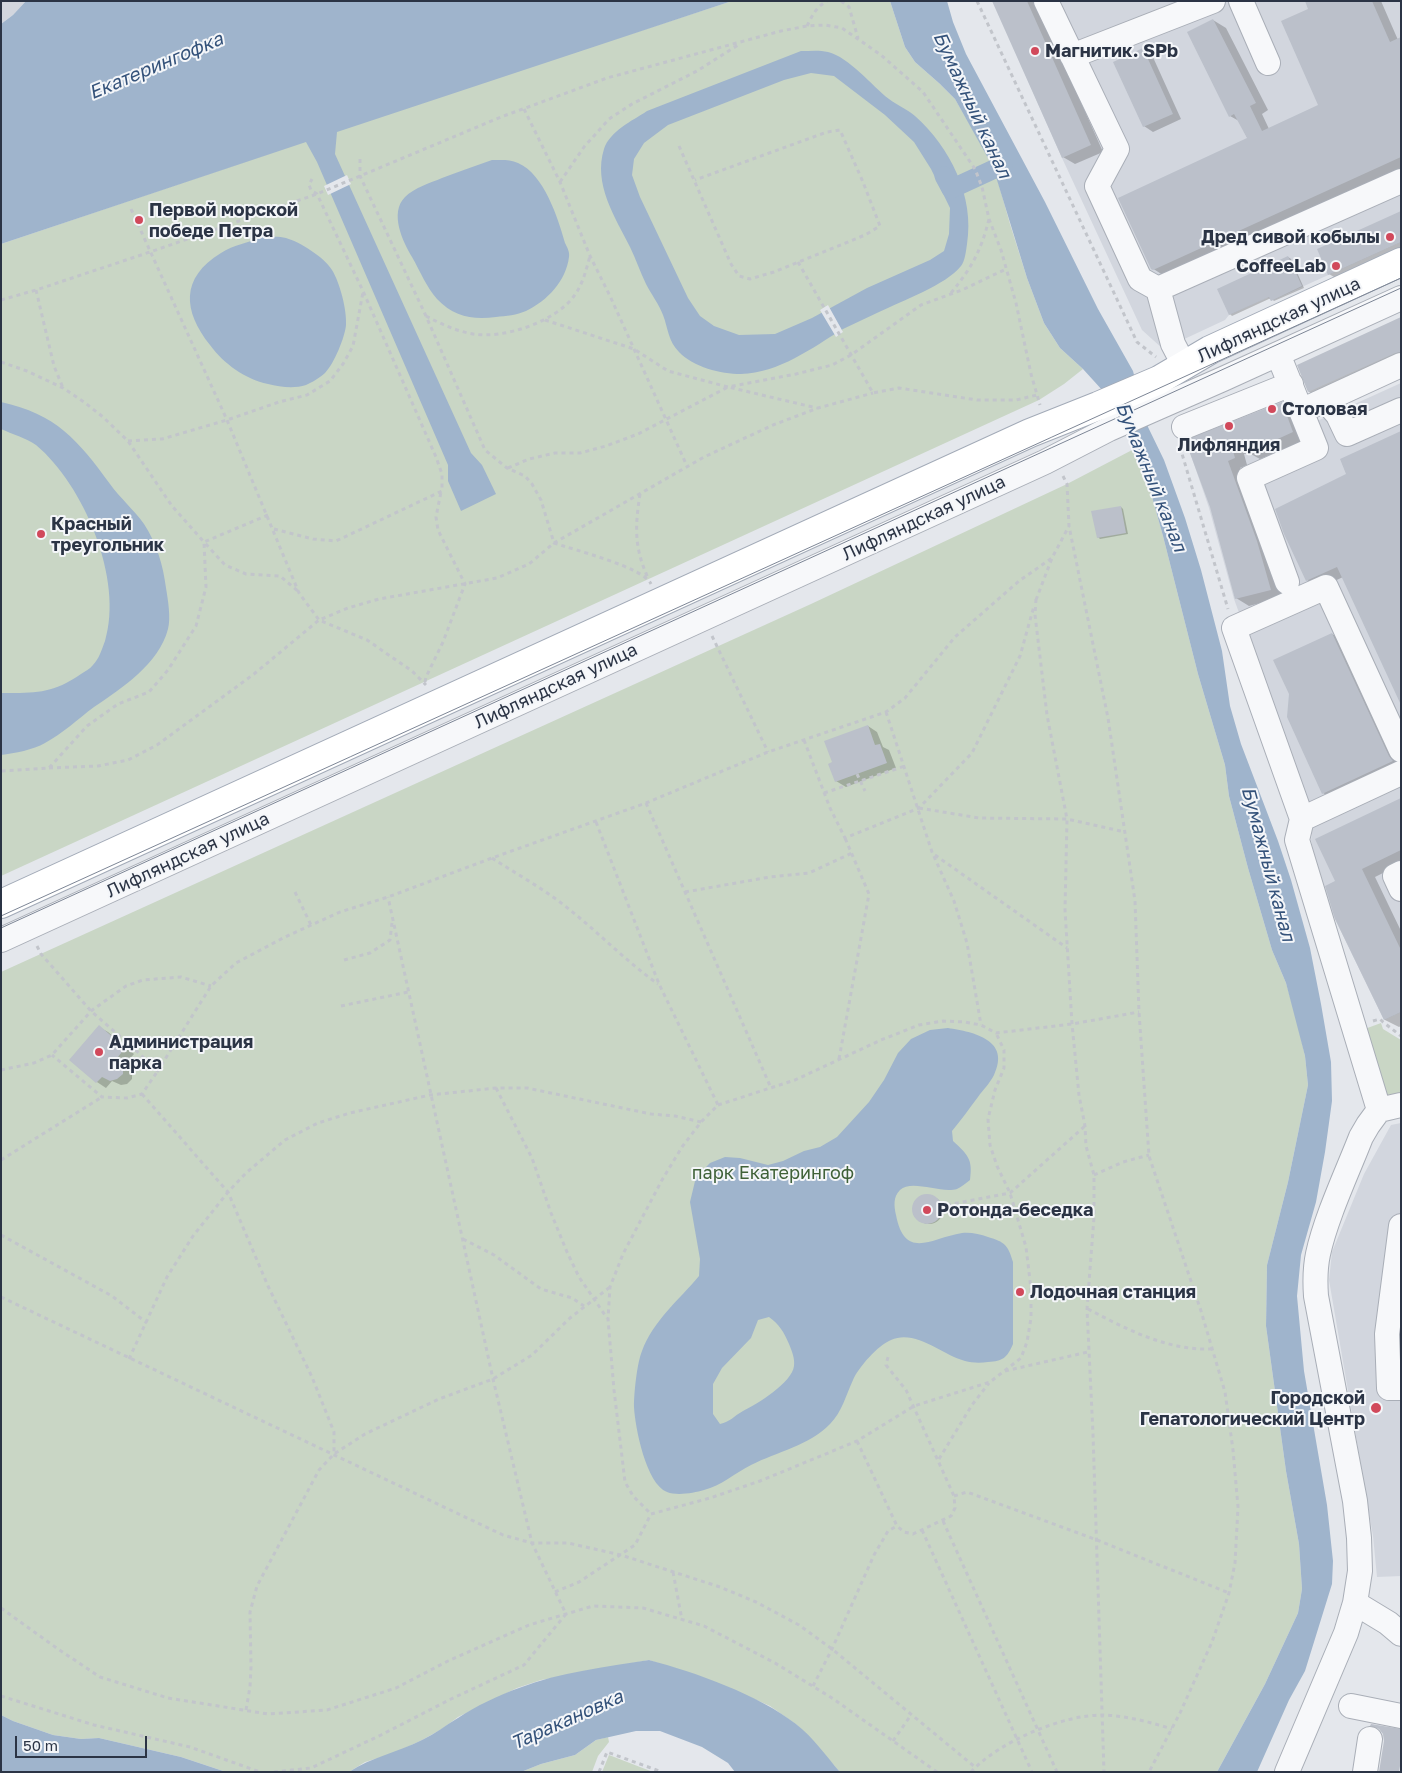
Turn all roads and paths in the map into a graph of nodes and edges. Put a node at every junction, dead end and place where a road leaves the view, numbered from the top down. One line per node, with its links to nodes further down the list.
1 (827, 1): 7 (path)
2 (841, 1): 8 (path)
3 (977, 1): 42 (path)
4 (1046, 1): 10 (street)
5 (1213, 1): 10 (street)
6 (1241, 1): 11 (street)
7 (806, 26): 8 (path); 9 (path)
8 (858, 39): 22 (path)
9 (741, 43): 12 (path); 19 (path)
10 (1072, 56): 28 (street)
11 (1268, 63)
12 (524, 109): 15 (path); 19 (path)
13 (679, 146): 17 (path)
14 (360, 159): 15 (path)
15 (360, 176): 20 (path); 34 (path)
16 (312, 179): 20 (path)
17 (695, 180): 25 (path); 25 (path)
18 (1401, 181): 28 (street)
19 (560, 182): 24 (path)
20 (317, 194): 23 (path); 30 (path)
21 (131, 209): 23 (path)
22 (990, 219): 27 (path); 31 (path)
23 (150, 252): 29 (path); 54 (path)
24 (590, 256): 35 (path); 36 (path)
25 (798, 262): 38 (path)
26 (1401, 262): 40 (main road, Лифляндская улица)
27 (1006, 269): 31 (path); 47 (path)
28 (1158, 288): 40 (street)
29 (36, 290): 33 (path); 45 (path)
30 (363, 291): 54 (path); 61 (path)
31 (950, 294): 38 (path)
32 (1401, 298): 37 (street, Лифляндская улица)
33 (1, 300)
34 (426, 316): 35 (path); 59 (path)
35 (546, 320): 36 (path)
36 (634, 349): 44 (path); 55 (path)
37 (1278, 354): 42 (street, Лифляндская улица); 43 (street)
38 (851, 355): 44 (path); 46 (path)
39 (1, 362): 45 (path)
40 (1184, 365): 42 (main road, Лифляндская улица)
41 (1401, 365): 48 (street)
42 (1162, 380): 53 (main road)
43 (1291, 384): 52 (street); 56 (street)
44 (728, 387): 50 (path); 55 (path)
45 (63, 388): 57 (path)
46 (873, 393): 47 (path); 50 (path)
47 (1037, 395): 49 (path)
48 (1325, 400): 51 (street); 52 (street)
49 (1041, 407)
50 (818, 408): 58 (path)
51 (1401, 410)
52 (1301, 411): 70 (street)
53 (1103, 418): 107 (main road, Лифляндская улица); 110 (street, Лифляндская улица)
54 (227, 420): 57 (path); 63 (path)
55 (665, 420): 58 (path); 59 (path)
56 (1182, 437): 76 (path)
57 (128, 441): 66 (path)
58 (687, 466): 62 (path)
59 (507, 468): 67 (path)
60 (1060, 471): 64 (path)
61 (442, 491): 65 (path); 71 (path)
62 (640, 493): 67 (path); 69 (path)
63 (268, 514): 65 (path); 66 (path)
64 (1069, 526): 68 (path); 97 (path)
65 (273, 529): 73 (path)
66 (204, 542): 73 (path); 85 (path)
67 (554, 543): 69 (path); 71 (path)
68 (1052, 558): 74 (path); 80 (path)
69 (648, 579): 72 (path)
70 (1287, 582)
71 (465, 584): 75 (path); 78 (path)
72 (653, 589)
73 (299, 593): 75 (path)
74 (1036, 599): 93 (path); 94 (path)
75 (320, 620): 78 (path); 85 (path)
76 (1234, 628): 82 (street); 95 (street)
77 (710, 633): 83 (path)
78 (424, 683): 79 (path)
79 (427, 688)
80 (886, 712): 81 (path); 84 (path)
81 (804, 740): 83 (path); 91 (path)
82 (1401, 750)
83 (768, 752): 92 (path)
84 (905, 766): 89 (path); 93 (path)
85 (49, 768): 86 (path)
86 (1, 771)
87 (1401, 773): 95 (street)
88 (857, 774): 89 (path)
89 (860, 780): 90 (path); 91 (path)
90 (865, 791)
91 (824, 793): 98 (path)
92 (646, 804): 96 (path); 105 (path)
93 (919, 808): 94 (path); 98 (path); 100 (path)
94 (1067, 819): 97 (path); 112 (path)
95 (1302, 819): 135 (street)
96 (596, 822): 101 (path); 114 (path)
97 (1125, 832): 119 (path)
98 (845, 838): 99 (path)
99 (852, 853): 105 (path); 126 (path)
100 (933, 854): 112 (path); 122 (path)
101 (492, 858): 106 (path); 114 (path)
102 (1401, 873): 103 (street)
103 (1401, 889)
104 (295, 892): 109 (path)
105 (685, 892): 130 (path)
106 (388, 897): 108 (path); 109 (path)
107 (1, 904)
108 (393, 920): 113 (path); 116 (path)
109 (311, 925): 115 (path)
110 (1, 940)
111 (35, 941): 118 (path)
112 (1068, 948): 121 (path)
113 (344, 960)
114 (659, 984): 134 (path)
115 (211, 986): 118 (path); 128 (path)
116 (408, 992): 117 (path); 132 (path)
117 (342, 1006)
118 (92, 1011): 125 (path); 128 (path)
119 (1139, 1012): 121 (path); 138 (path)
120 (1383, 1022): 124 (path)
121 (1072, 1024): 123 (path); 137 (path)
122 (981, 1026): 123 (path); 126 (path)
123 (996, 1033): 142 (path)
124 (1401, 1036)
125 (52, 1055): 127 (path); 133 (path)
126 (839, 1059): 130 (path)
127 (1, 1070)
128 (157, 1072): 131 (path)
129 (496, 1088): 132 (path); 136 (path); 149 (path)
130 (771, 1088): 134 (path)
131 (142, 1094): 133 (path); 141 (path)
132 (430, 1095): 141 (path); 146 (path)
133 (102, 1097): 139 (path)
134 (718, 1105): 136 (path)
135 (1390, 1107): 177 (street)
136 (701, 1122): 147 (path)
137 (1085, 1126): 140 (path); 142 (path)
138 (1149, 1155): 140 (path); 154 (path)
139 (1, 1160)
140 (1094, 1174): 151 (path)
141 (228, 1192): 153 (path); 164 (path)
142 (1010, 1193): 143 (path); 158 (path)
143 (948, 1205)
144 (1401, 1226): 161 (street)
145 (1, 1235): 153 (path)
146 (463, 1239): 150 (path); 159 (path)
147 (610, 1287): 149 (path); 152 (path)
148 (1, 1297): 157 (path)
149 (594, 1299): 150 (path); 152 (path)
150 (584, 1306): 159 (path)
151 (1087, 1309): 154 (path); 155 (path)
152 (608, 1319): 167 (path)
153 (147, 1323): 157 (path)
154 (1212, 1349): 176 (path)
155 (1088, 1352): 158 (path); 171 (path)
156 (888, 1358): 162 (path)
157 (129, 1359): 164 (path)
158 (1005, 1371): 160 (path)
159 (493, 1379): 164 (path); 172 (path)
160 (990, 1382): 162 (path); 165 (path)
161 (1401, 1388)
162 (914, 1406): 163 (path); 165 (path)
163 (857, 1441): 167 (path); 169 (path)
164 (334, 1454): 172 (path); 186 (path)
165 (938, 1459): 166 (path)
166 (954, 1496): 168 (path); 171 (path)
167 (650, 1514): 173 (path)
168 (943, 1521): 170 (path); 191 (path)
169 (897, 1526): 170 (path); 182 (path)
170 (922, 1530): 192 (path)
171 (1097, 1540): 176 (path); 188 (path)
172 (532, 1543): 173 (path); 175 (path)
173 (621, 1555): 174 (path); 175 (path)
174 (673, 1571): 180 (path); 182 (path)
175 (555, 1592): 179 (path)
176 (1229, 1593): 190 (path)
177 (1356, 1603): 181 (street); 206 (street)
178 (1, 1608): 186 (path)
179 (566, 1614): 180 (path); 186 (path); 197 (path)
180 (682, 1620): 183 (path)
181 (1401, 1634)
182 (832, 1649): 183 (path); 187 (path)
183 (813, 1686): 194 (path)
184 (1, 1696): 196 (path)
185 (1351, 1706): 189 (street)
186 (246, 1710)
187 (912, 1714): 194 (path); 195 (path)
188 (1102, 1715): 190 (path); 191 (path); 204 (path)
189 (1401, 1716)
190 (1172, 1728): 205 (path)
191 (1038, 1730): 192 (path); 203 (path)
192 (1017, 1740): 195 (path); 202 (path)
193 (1370, 1740): 207 (street)
194 (893, 1741): 200 (path)
195 (975, 1767): 201 (path)
196 (260, 1772)
197 (274, 1772)
198 (599, 1772): 199 (path)
199 (662, 1772)
200 (937, 1772)
201 (971, 1772)
202 (1032, 1772)
203 (1057, 1772)
204 (1104, 1772)
205 (1149, 1772)
206 (1287, 1772)
207 (1365, 1772)

